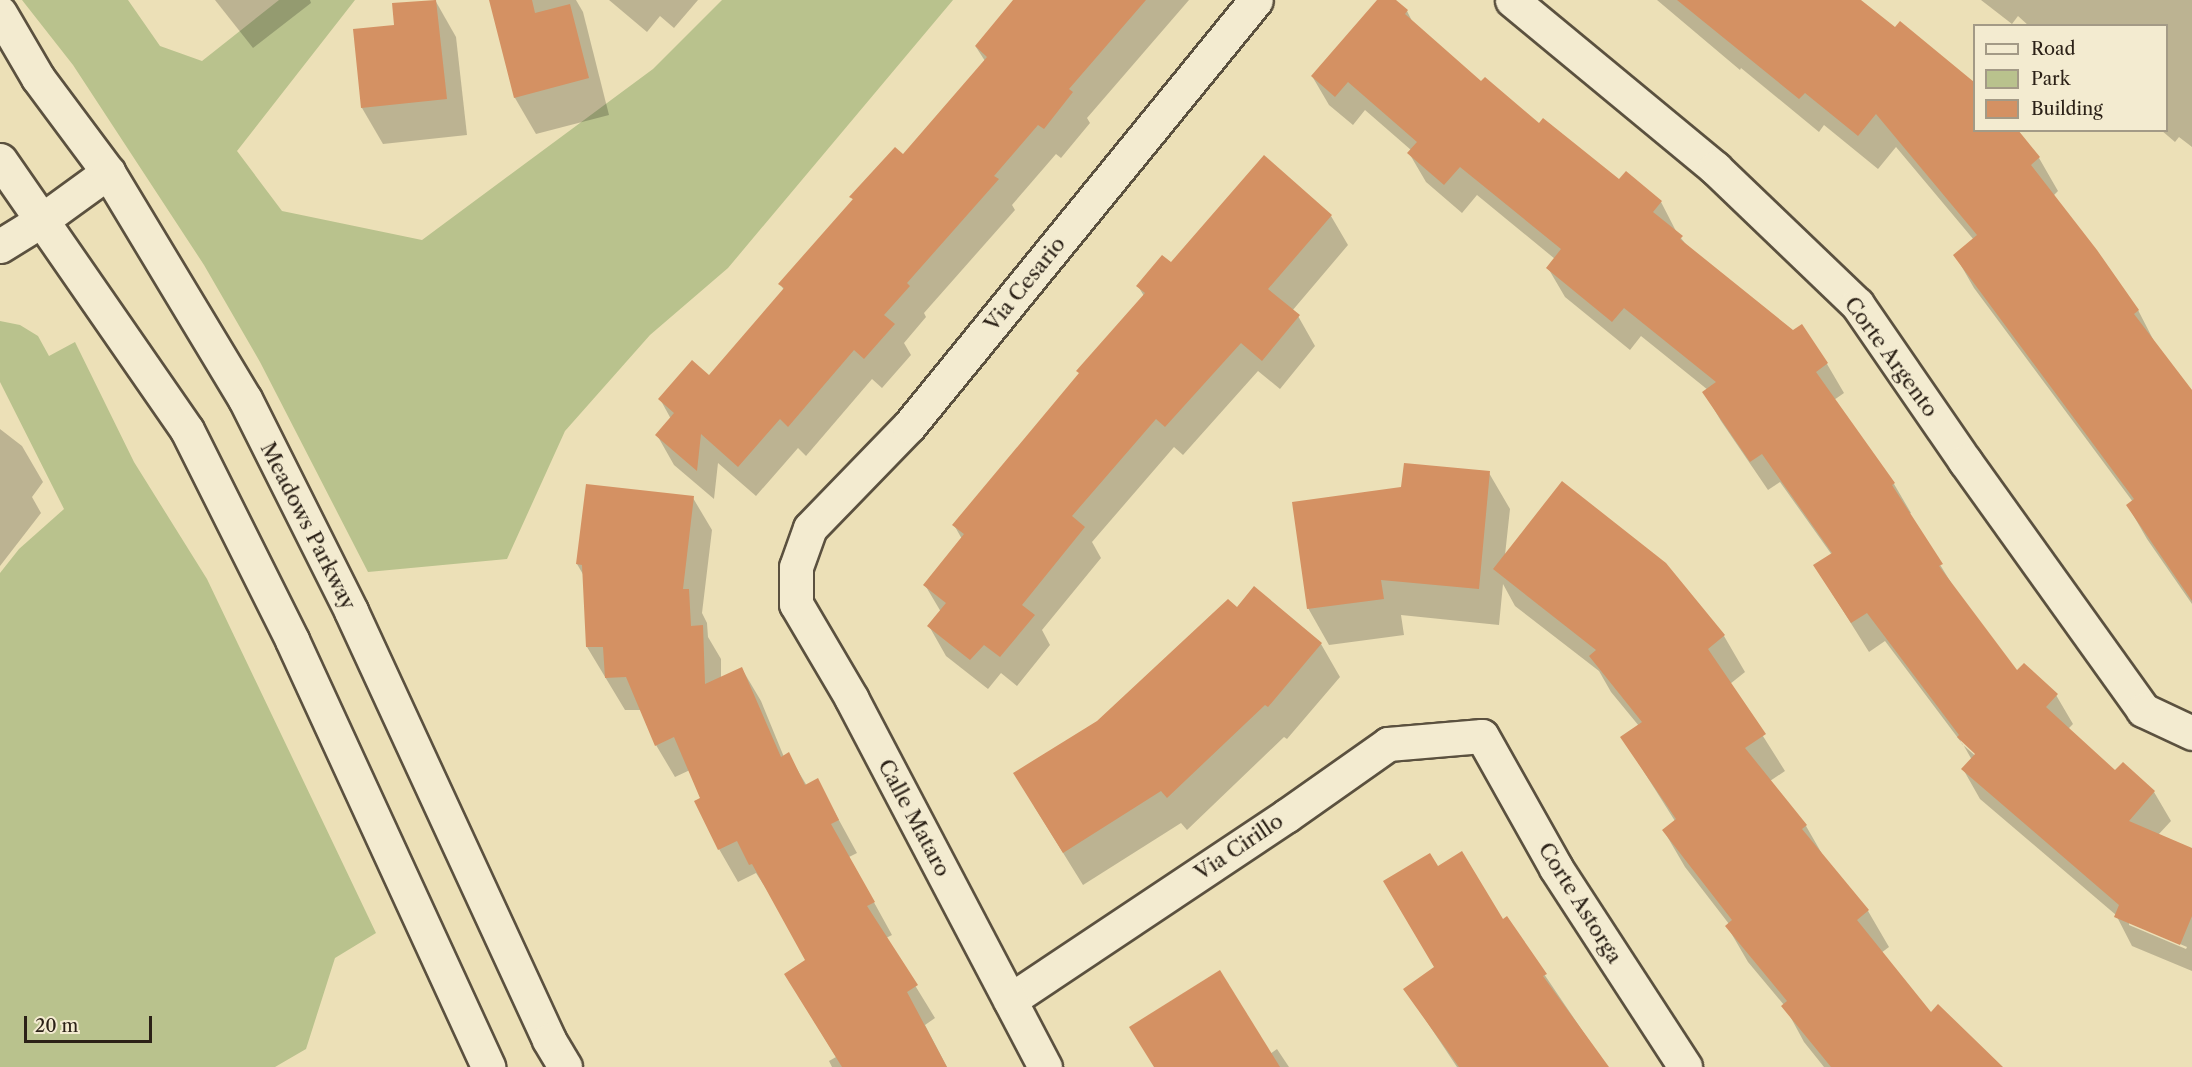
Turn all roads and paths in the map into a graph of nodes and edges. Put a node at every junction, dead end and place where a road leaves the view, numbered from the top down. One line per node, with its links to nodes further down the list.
1 (1256, 0): 8 (street, Via Cesario)
2 (1512, 0): 9 (street, Corte Argento)
3 (0, 13): 5 (street, Meadows Parkway)
4 (0, 160): 6 (street)
5 (108, 171): 6 (street); 13 (street, Meadows Parkway)
6 (42, 220): 7 (street); 12 (street)
7 (0, 246)
8 (796, 567): 11 (street, Calle Mataro)
9 (2192, 733)
10 (1482, 736): 11 (street, Via Cirillo); 15 (street, Corte Astorga)
11 (1010, 1000): 14 (street, Calle Mataro)
12 (488, 1067)
13 (565, 1067)
14 (1045, 1067)
15 (1685, 1067)

